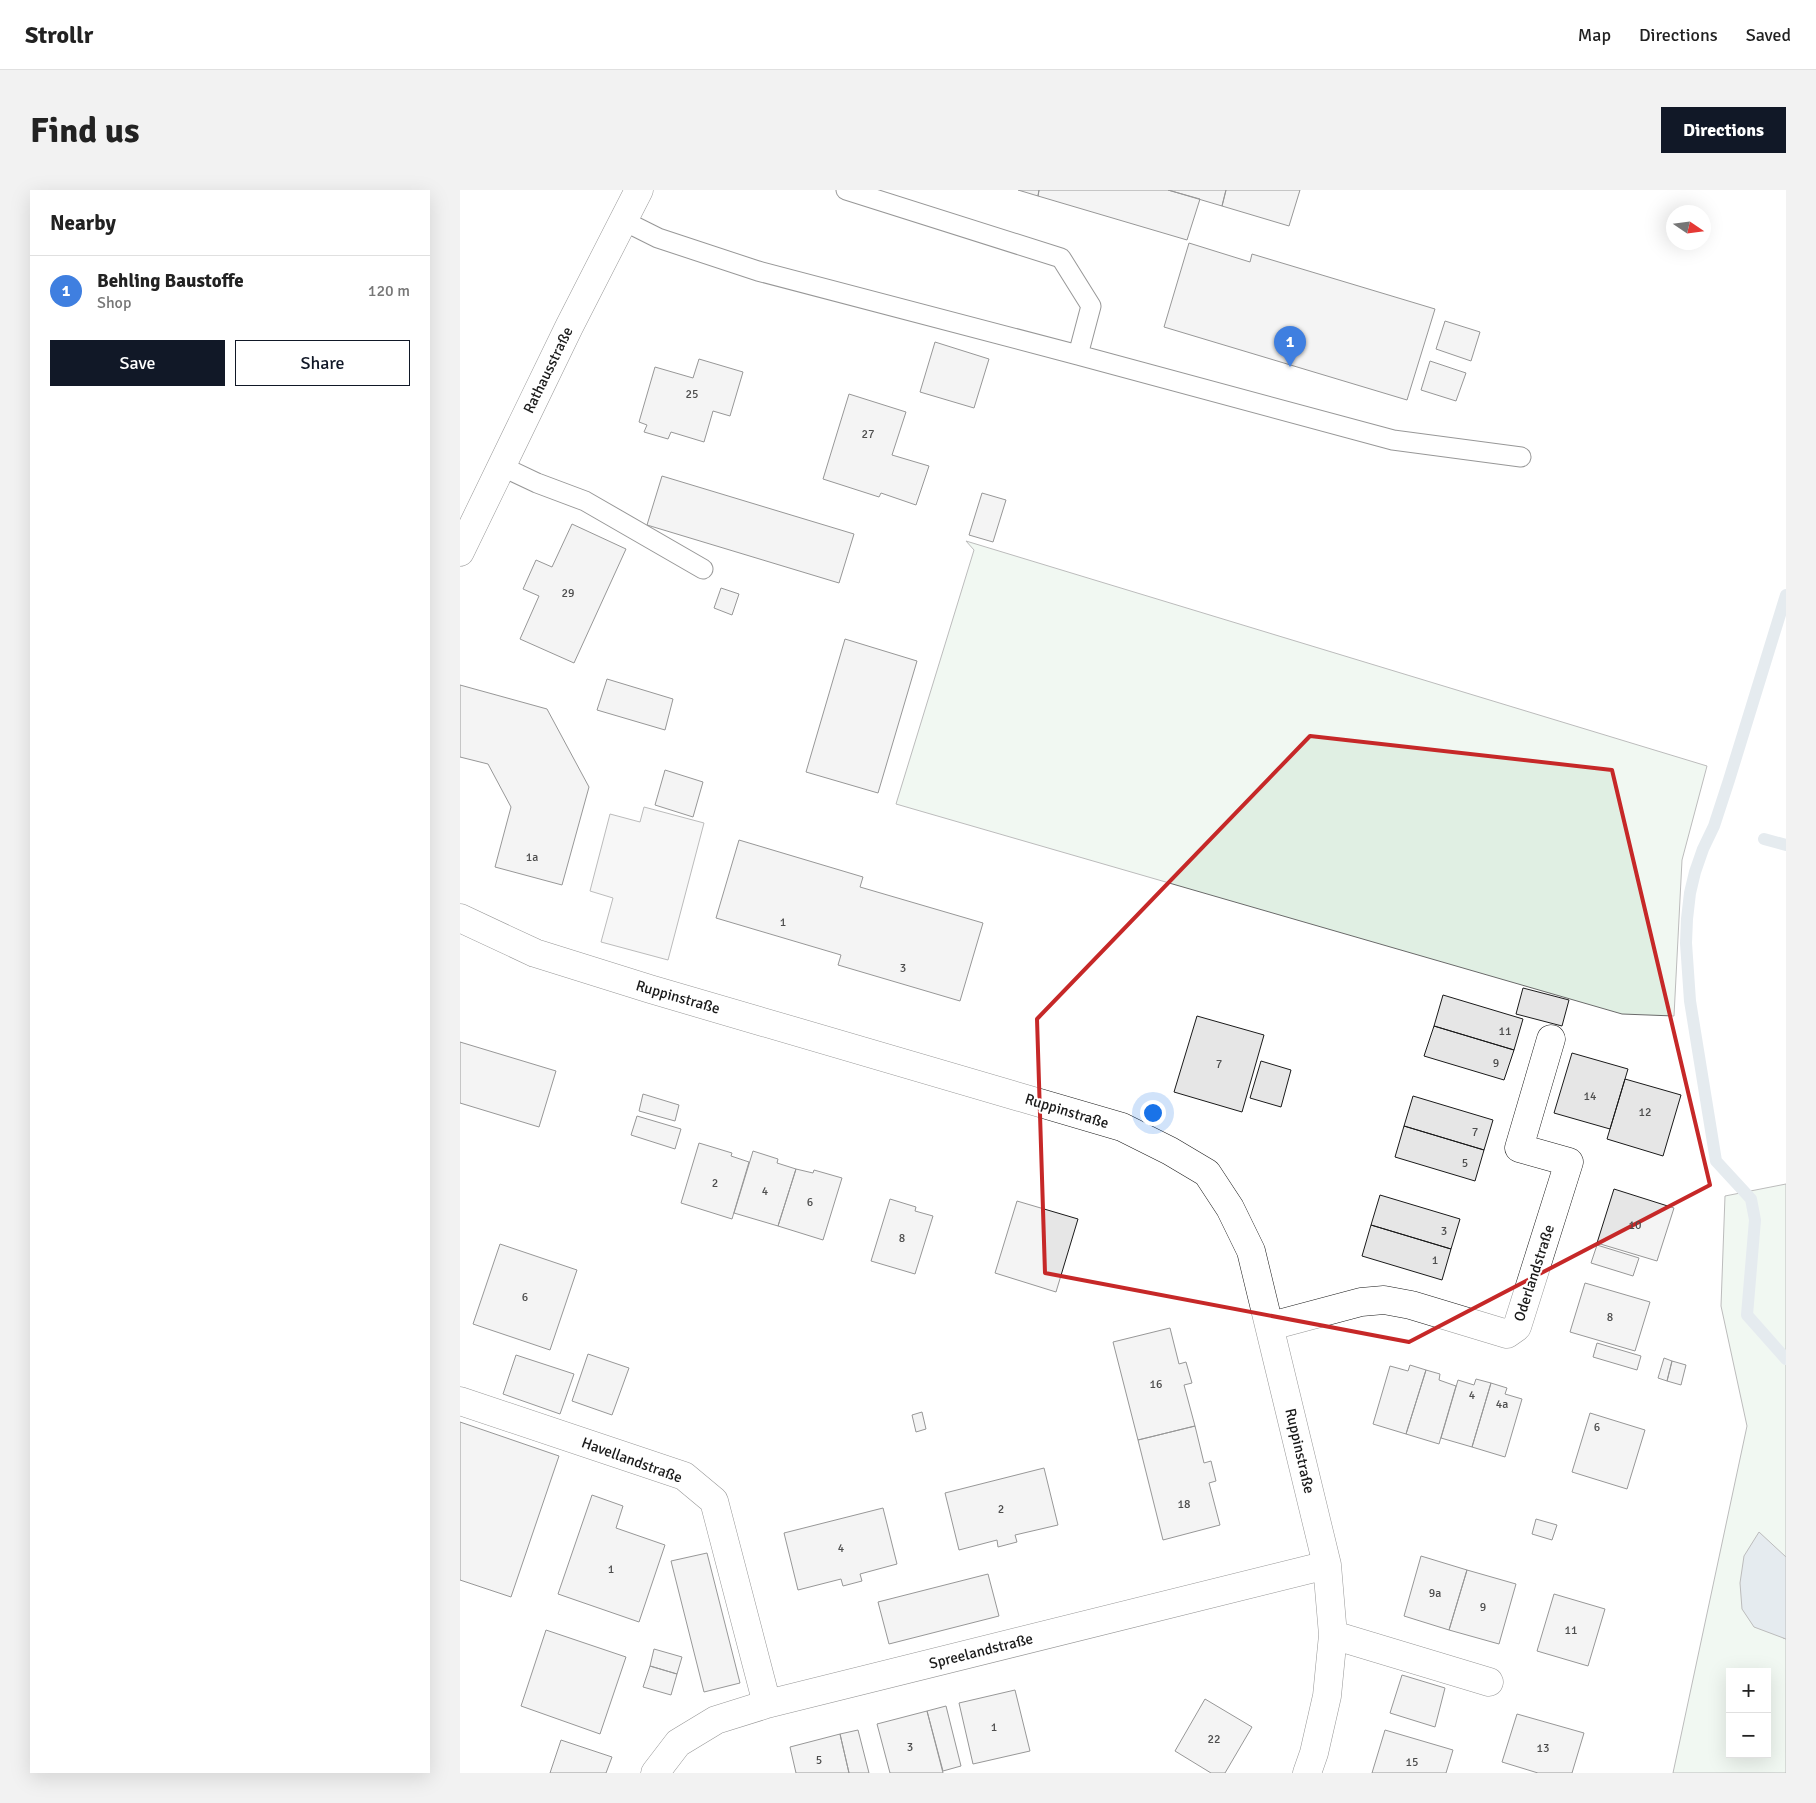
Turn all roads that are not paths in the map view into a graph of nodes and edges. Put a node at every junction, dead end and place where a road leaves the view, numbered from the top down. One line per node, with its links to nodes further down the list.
1 (639, 190): 3 (street, Rathausstraße)
2 (846, 190): 4 (lane)
3 (624, 221): 4 (lane); 6 (street, Rathausstraße)
4 (1078, 355): 5 (lane)
5 (1521, 457)
6 (501, 466): 7 (street, Rathausstraße); 8 (lane)
7 (460, 552)
8 (703, 569)
9 (460, 918): 11 (street, Ruppinstraße)
10 (1551, 1039): 11 (street, Oderlandstraße)
11 (1271, 1326): 13 (street, Ruppinstraße)
12 (460, 1401): 16 (street, Havellandstraße)
13 (1327, 1565): 14 (street, Ruppinstraße); 16 (street, Spreelandstraße)
14 (1333, 1635): 15 (street); 18 (street, Ruppinstraße)
15 (1489, 1682)
16 (767, 1704): 17 (street, Spreelandstraße)
17 (655, 1773)
18 (1307, 1773)

